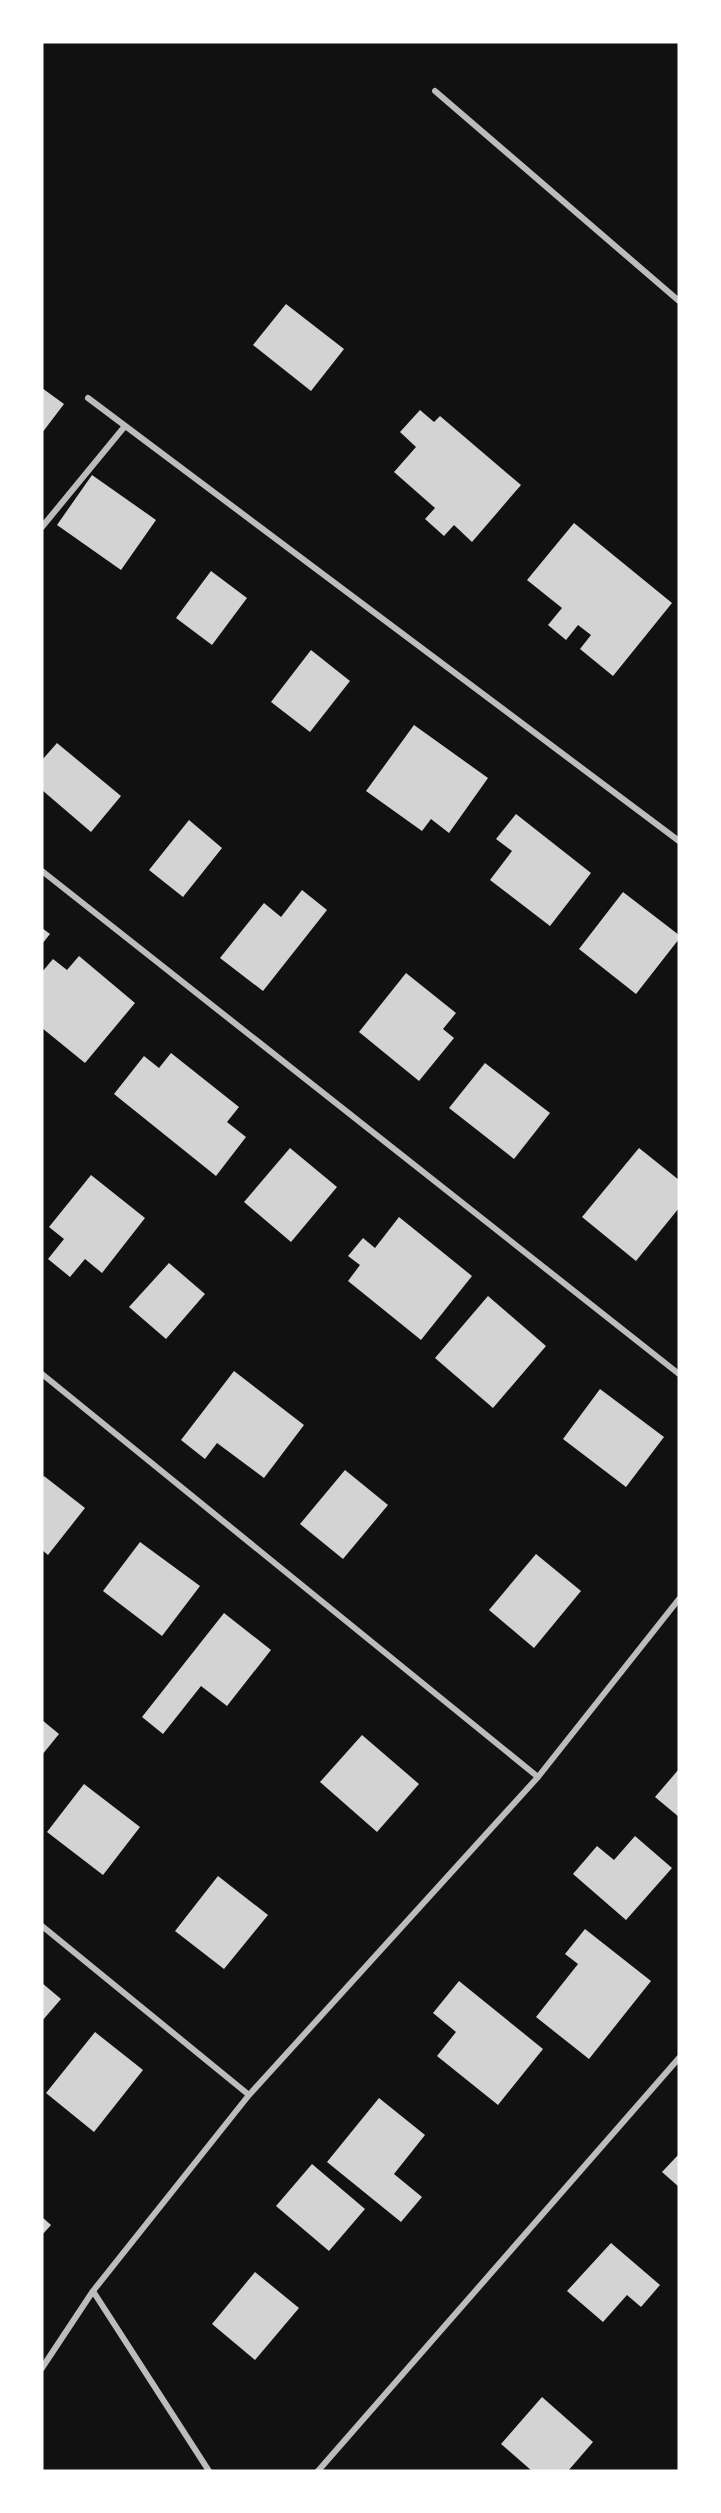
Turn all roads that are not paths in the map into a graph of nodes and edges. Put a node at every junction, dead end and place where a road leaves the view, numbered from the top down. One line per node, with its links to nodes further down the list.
1 (435, 91): 2 (street)
2 (679, 301)
3 (88, 398): 4 (street)
4 (125, 426): 5 (street); 6 (street)
5 (42, 527)
6 (679, 841)
7 (42, 871): 9 (street)
8 (42, 1374): 11 (street)
9 (679, 1374)
10 (679, 1599): 11 (street)
11 (538, 1777): 14 (street)
12 (42, 1926): 14 (street)
13 (679, 2058): 18 (street)
14 (249, 2095): 15 (street)
15 (93, 2291): 16 (street); 17 (street)
16 (42, 2368)
17 (209, 2471)
18 (318, 2471)

